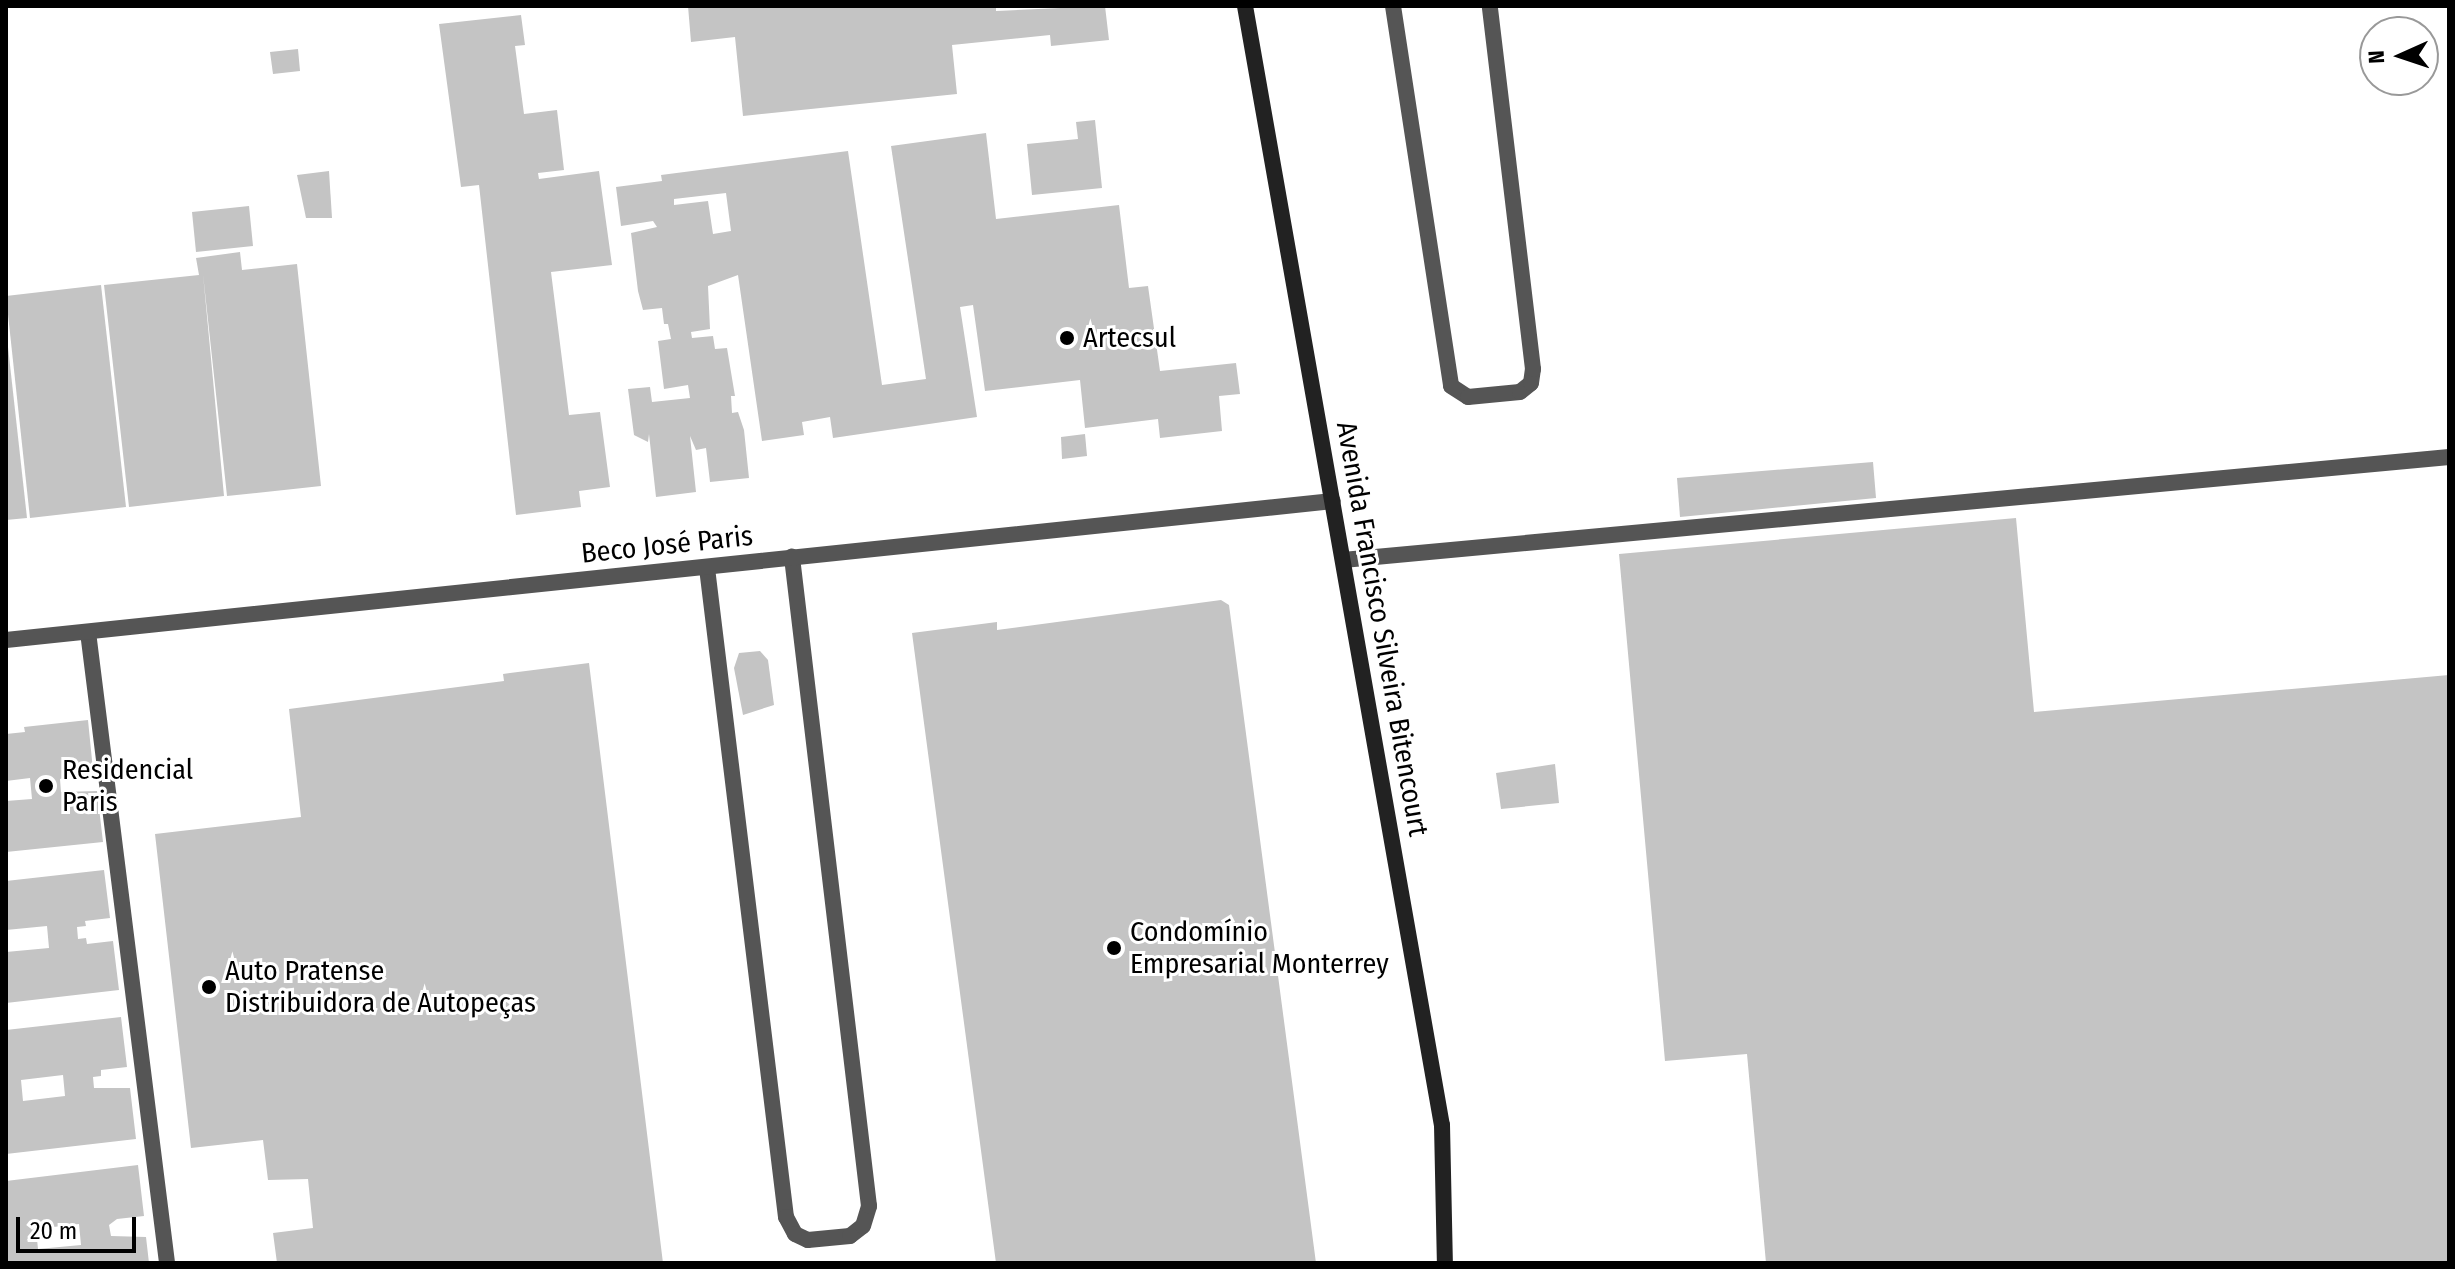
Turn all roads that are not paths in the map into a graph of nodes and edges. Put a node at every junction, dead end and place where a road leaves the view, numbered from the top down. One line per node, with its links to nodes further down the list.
1 (1245, 6): 5 (main road, Avenida Francisco Silveira Bitencourt)
2 (1393, 6): 3 (street)
3 (1490, 6)
4 (2449, 457): 7 (street)
5 (1333, 501): 6 (street, Beco José Paris); 7 (main road, Avenida Francisco Silveira Bitencourt)
6 (792, 557): 8 (street, Beco José Paris); 8 (street)
7 (1343, 560): 12 (main road, Avenida Francisco Silveira Bitencourt)
8 (707, 568): 9 (street, Beco José Paris)
9 (88, 632): 10 (street, Beco José Paris); 11 (street)
10 (6, 640)
11 (167, 1263)
12 (1445, 1263)

